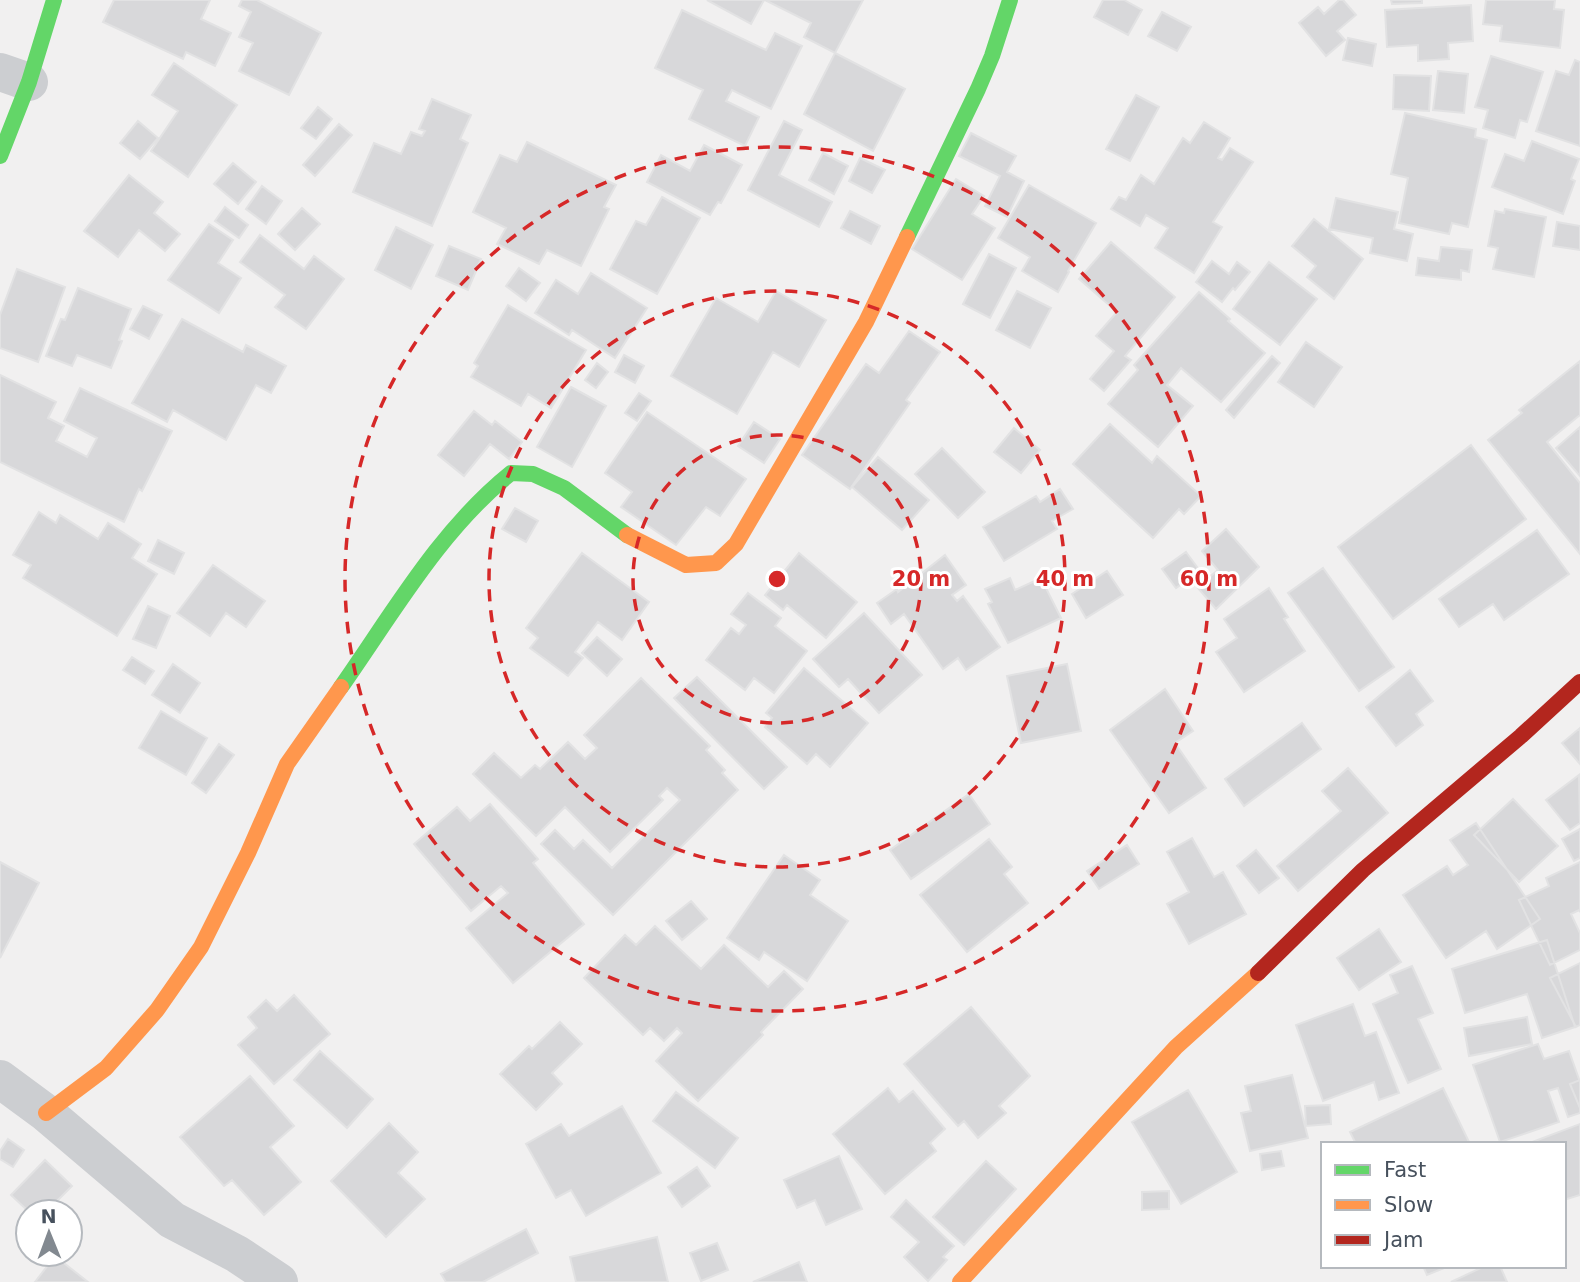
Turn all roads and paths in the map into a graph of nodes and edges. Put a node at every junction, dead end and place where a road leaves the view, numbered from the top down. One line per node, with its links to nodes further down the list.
1 (54, 0): 3 (street)
2 (1010, 0): 7 (street)
3 (15, 77): 4 (street)
4 (0, 156)
5 (1580, 682): 9 (street)
6 (0, 1079): 7 (street)
7 (46, 1114): 8 (street)
8 (279, 1282)
9 (960, 1282)

